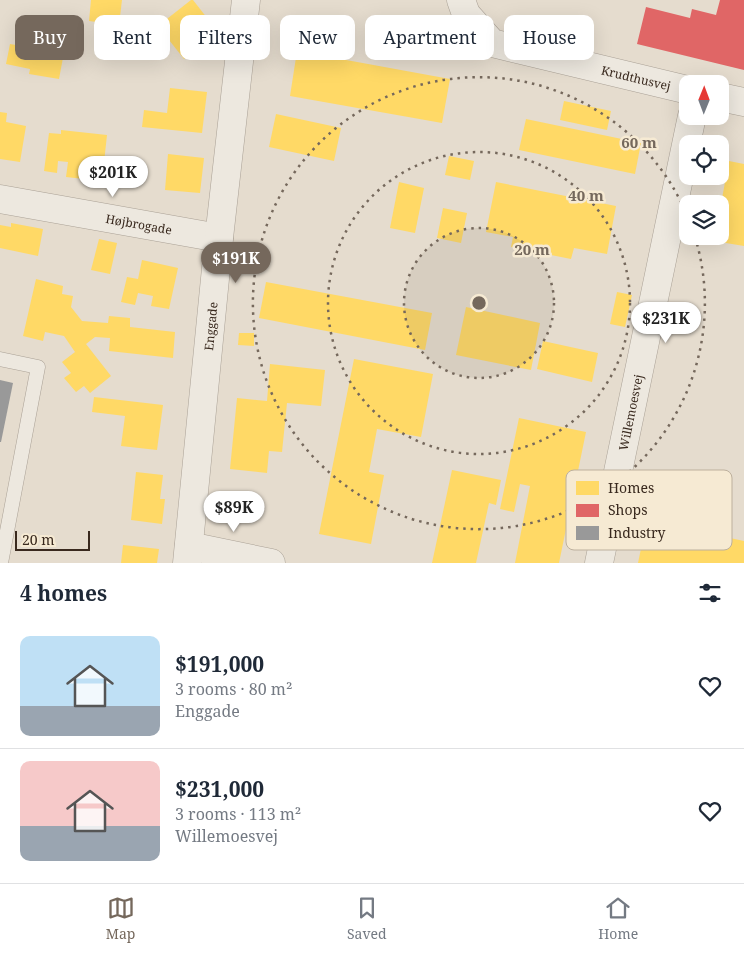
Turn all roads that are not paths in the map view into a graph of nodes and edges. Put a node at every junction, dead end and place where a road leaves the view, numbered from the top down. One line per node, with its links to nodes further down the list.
1 (246, 0): 8 (street, Enggade)
2 (461, 0): 3 (street, Krudthusvej)
3 (679, 88)
4 (729, 99): 5 (street)
5 (744, 102)
6 (690, 125): 10 (street, Willemoesvej)
7 (0, 199): 8 (street, Højbrogade)
8 (219, 238): 12 (street, Enggade)
9 (0, 359): 13 (lane)
10 (618, 470)
11 (602, 550): 15 (street, Willemoesvej)
12 (188, 554): 14 (street)
13 (1, 563)
14 (271, 563)
15 (599, 563)

